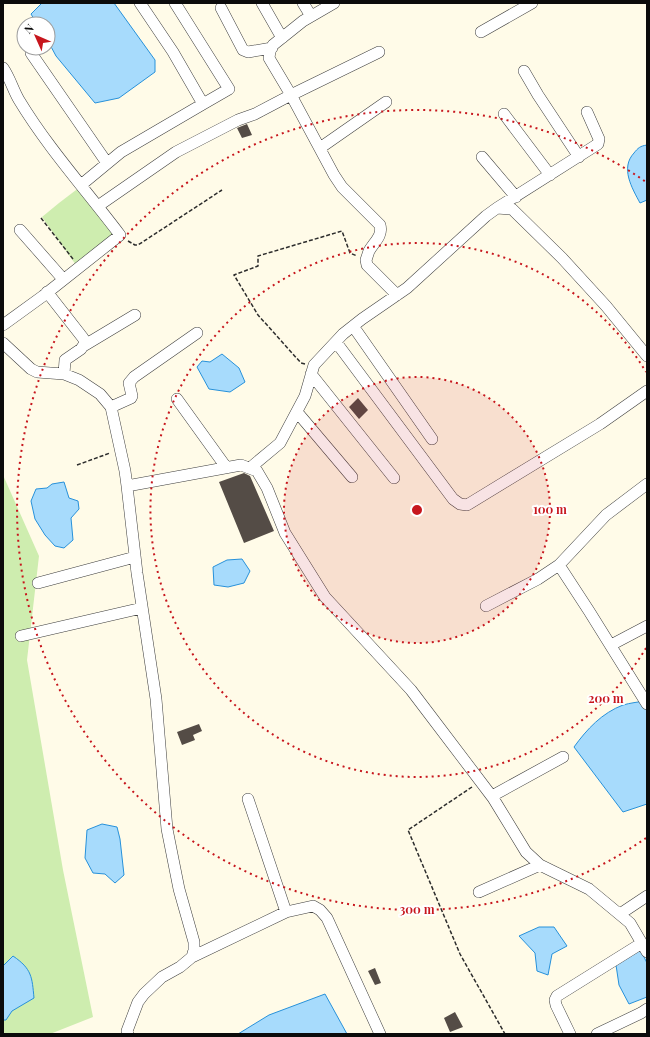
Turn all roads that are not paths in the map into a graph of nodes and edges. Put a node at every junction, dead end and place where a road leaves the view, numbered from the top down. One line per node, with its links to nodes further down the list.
1 (140, 3): 18 (street)
2 (175, 3): 18 (street)
3 (262, 3): 10 (street)
4 (303, 3): 8 (street)
5 (334, 3): 8 (street)
6 (532, 3): 9 (street)
7 (221, 8): 11 (street)
8 (311, 16): 10 (street)
9 (481, 32)
10 (282, 38): 11 (street)
11 (272, 48): 16 (street)
12 (379, 52): 16 (street)
13 (33, 56): 24 (street)
14 (524, 71): 23 (street)
15 (5, 75): 26 (street)
16 (291, 95): 21 (street); 28 (street)
17 (386, 102): 21 (street)
18 (203, 104): 24 (street)
19 (587, 112): 23 (street)
20 (504, 114): 25 (street)
21 (320, 148): 33 (street)
22 (482, 157): 27 (street)
23 (579, 158): 25 (street)
24 (108, 163): 26 (street)
25 (550, 175): 27 (street)
26 (81, 185): 28 (street)
27 (516, 196): 29 (street)
28 (98, 206): 31 (street)
29 (497, 208): 33 (street); 41 (street)
30 (20, 230): 31 (street)
31 (64, 279): 32 (street)
32 (47, 292): 35 (street); 40 (street)
33 (397, 295): 36 (street)
34 (136, 315): 40 (street)
35 (3, 325)
36 (353, 326): 38 (street); 48 (street)
37 (197, 333): 46 (street)
38 (336, 342): 42 (street); 44 (street)
39 (3, 343): 43 (street)
40 (85, 345): 43 (street)
41 (647, 356)
42 (313, 370): 47 (street); 52 (street)
43 (64, 374): 46 (street)
44 (647, 391)
45 (177, 399): 49 (street)
46 (111, 407): 54 (street)
47 (297, 412): 50 (street); 51 (street)
48 (432, 439)
49 (226, 467): 50 (street); 54 (street)
50 (250, 468): 65 (street)
51 (352, 478)
52 (394, 478)
53 (647, 484): 56 (street)
54 (127, 486): 55 (street)
55 (136, 557): 57 (street); 59 (street)
56 (559, 565): 58 (street); 62 (street)
57 (38, 583)
58 (486, 606)
59 (142, 608): 61 (street); 73 (street)
60 (647, 626): 62 (street)
61 (21, 636)
62 (611, 645): 63 (street)
63 (647, 704)
64 (563, 757): 65 (street)
65 (492, 796): 67 (street)
66 (248, 799): 70 (street)
67 (540, 865): 68 (street); 71 (street)
68 (479, 892)
69 (647, 896): 71 (street)
70 (286, 912): 73 (street); 76 (street)
71 (620, 914): 72 (street)
72 (645, 948): 77 (street)
73 (192, 957): 75 (street)
74 (647, 1009): 78 (street)
75 (128, 1034)
76 (380, 1034)
77 (570, 1034)
78 (598, 1034)

